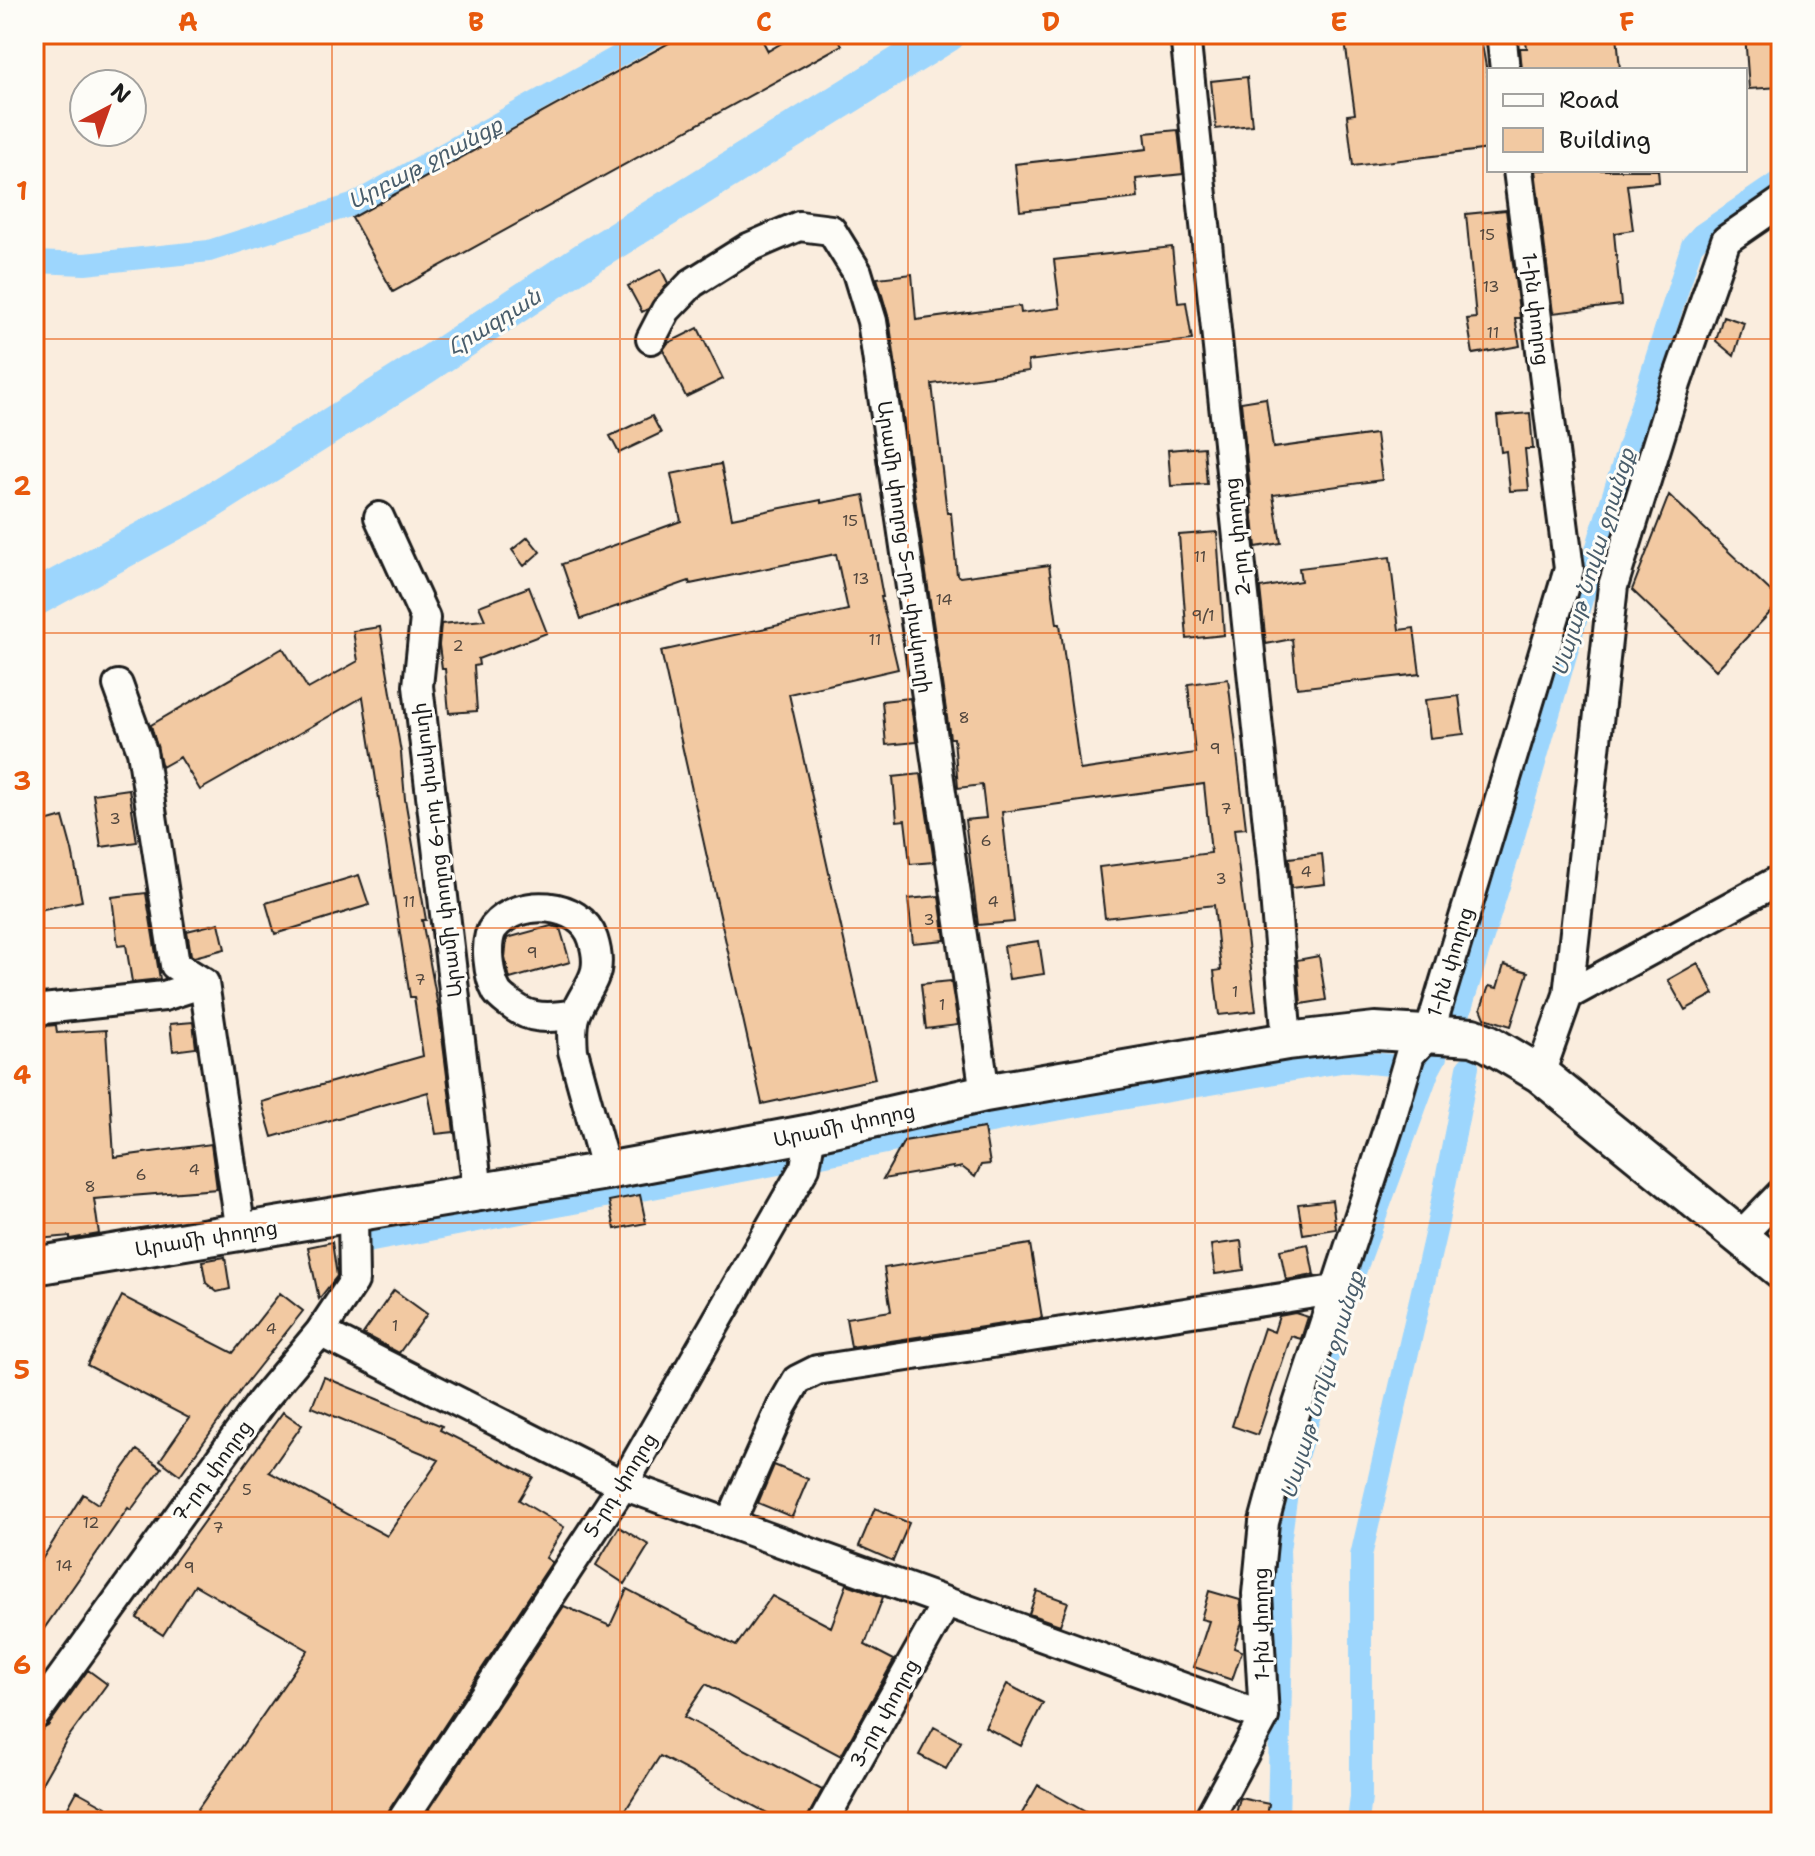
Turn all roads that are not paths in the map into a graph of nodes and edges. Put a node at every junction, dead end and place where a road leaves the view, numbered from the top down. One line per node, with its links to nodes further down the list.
1 (1185, 34): 15 (street, 2-րդ փողոց)
2 (1502, 41): 3 (street)
3 (1505, 68)
4 (1518, 172): 14 (street, 1-ին փողոց)
5 (1781, 202): 11 (street)
6 (651, 339): 17 (street, Արամի փողոց 5-րդ փակուղի)
7 (379, 517): 20 (street, Արամի փողոց 6-րդ փակուղի)
8 (118, 685): 10 (street)
9 (1781, 879): 11 (street)
10 (204, 983): 12 (street); 23 (street)
11 (1568, 995): 16 (street)
12 (34, 1010)
13 (575, 1014): 19 (street)
14 (1429, 1034): 15 (main road, Արամի փողոց); 16 (main road, Արամի փողոց); 27 (street, 1-ին փողոց)
15 (1287, 1041): 17 (main road, Արամի փողոց)
16 (1540, 1074): 24 (main road, Արամի փողոց)
17 (985, 1093): 18 (main road, Արամի փողոց)
18 (811, 1133): 19 (main road, Արամի փողոց); 29 (street, 5-րդ փողոց)
19 (606, 1171): 20 (main road, Արամի փողոց)
20 (478, 1192): 22 (main road, Արամի փողոց)
21 (1781, 1194): 24 (street)
22 (353, 1215): 23 (main road, Արամի փողոց); 28 (street, 7-րդ փողոց)
23 (241, 1232): 25 (main road, Արամի փողոց)
24 (1740, 1236): 26 (main road, Արամի փողոց)
25 (34, 1266)
26 (1781, 1270)
27 (1334, 1290): 30 (street); 33 (street, 1-ին փողոց)
28 (320, 1332): 29 (street); 32 (street, 7-րդ փողոց)
29 (623, 1485): 30 (street); 34 (street, 5-րդ փողոց)
30 (730, 1523): 31 (street)
31 (946, 1603): 33 (street); 35 (street, 3-րդ փողոց)
32 (34, 1716)
33 (1264, 1717): 36 (street)
34 (401, 1822)
35 (823, 1822)
36 (1207, 1822)

